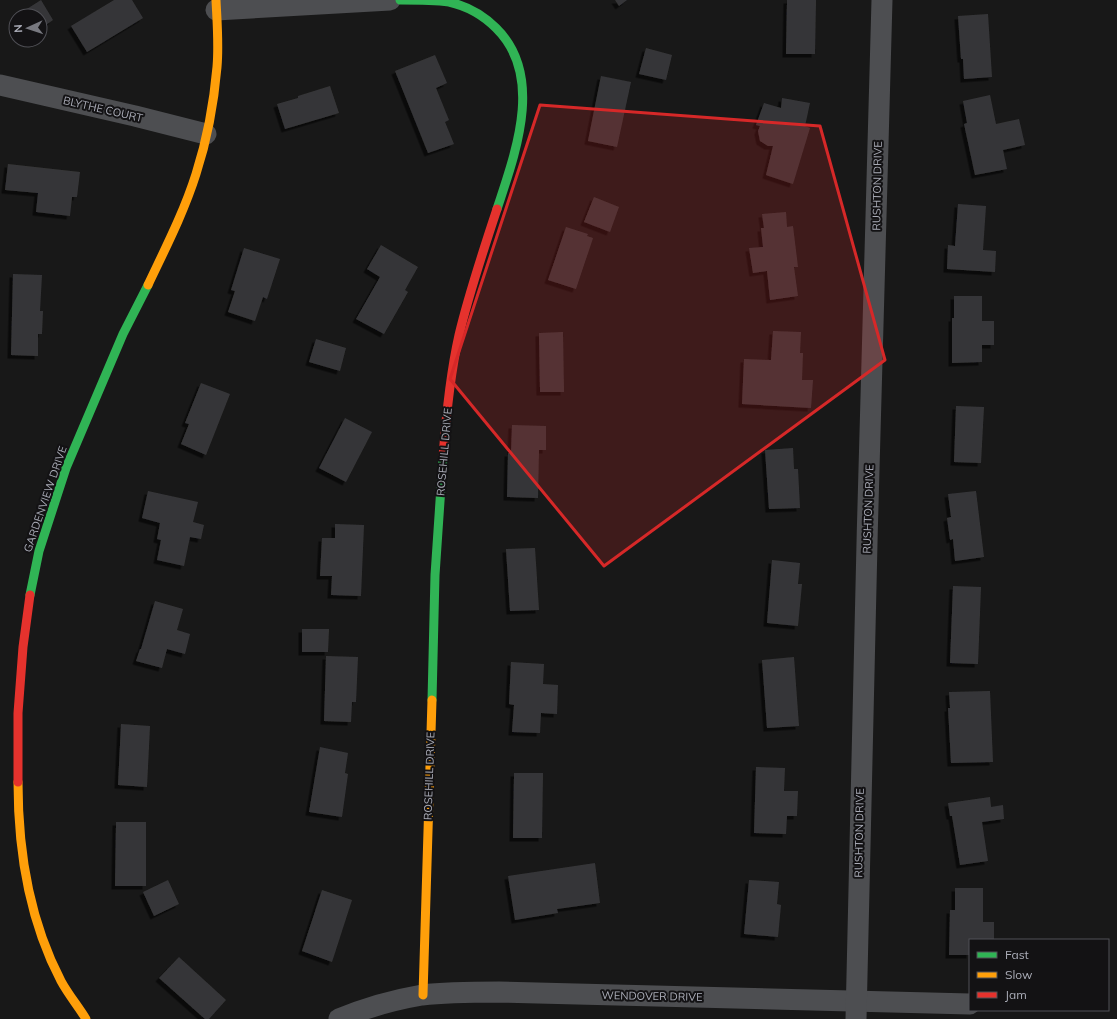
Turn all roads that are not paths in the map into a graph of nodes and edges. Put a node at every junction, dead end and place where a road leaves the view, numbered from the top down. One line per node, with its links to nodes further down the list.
1 (390, 0): 4 (street)
2 (400, 0): 7 (street, ROSEHILL DRIVE)
3 (882, 0): 9 (street, RUSHTON DRIVE)
4 (216, 5): 6 (street, GARDENVIEW DRIVE)
5 (0, 85): 6 (street, BLYTHE COURT)
6 (206, 134): 10 (street, GARDENVIEW DRIVE)
7 (423, 995): 9 (street, WENDOVER DRIVE); 11 (street, WENDOVER DRIVE)
8 (969, 1004): 9 (street, WENDOVER DRIVE)
9 (856, 1010)
10 (86, 1019)
11 (338, 1019)

